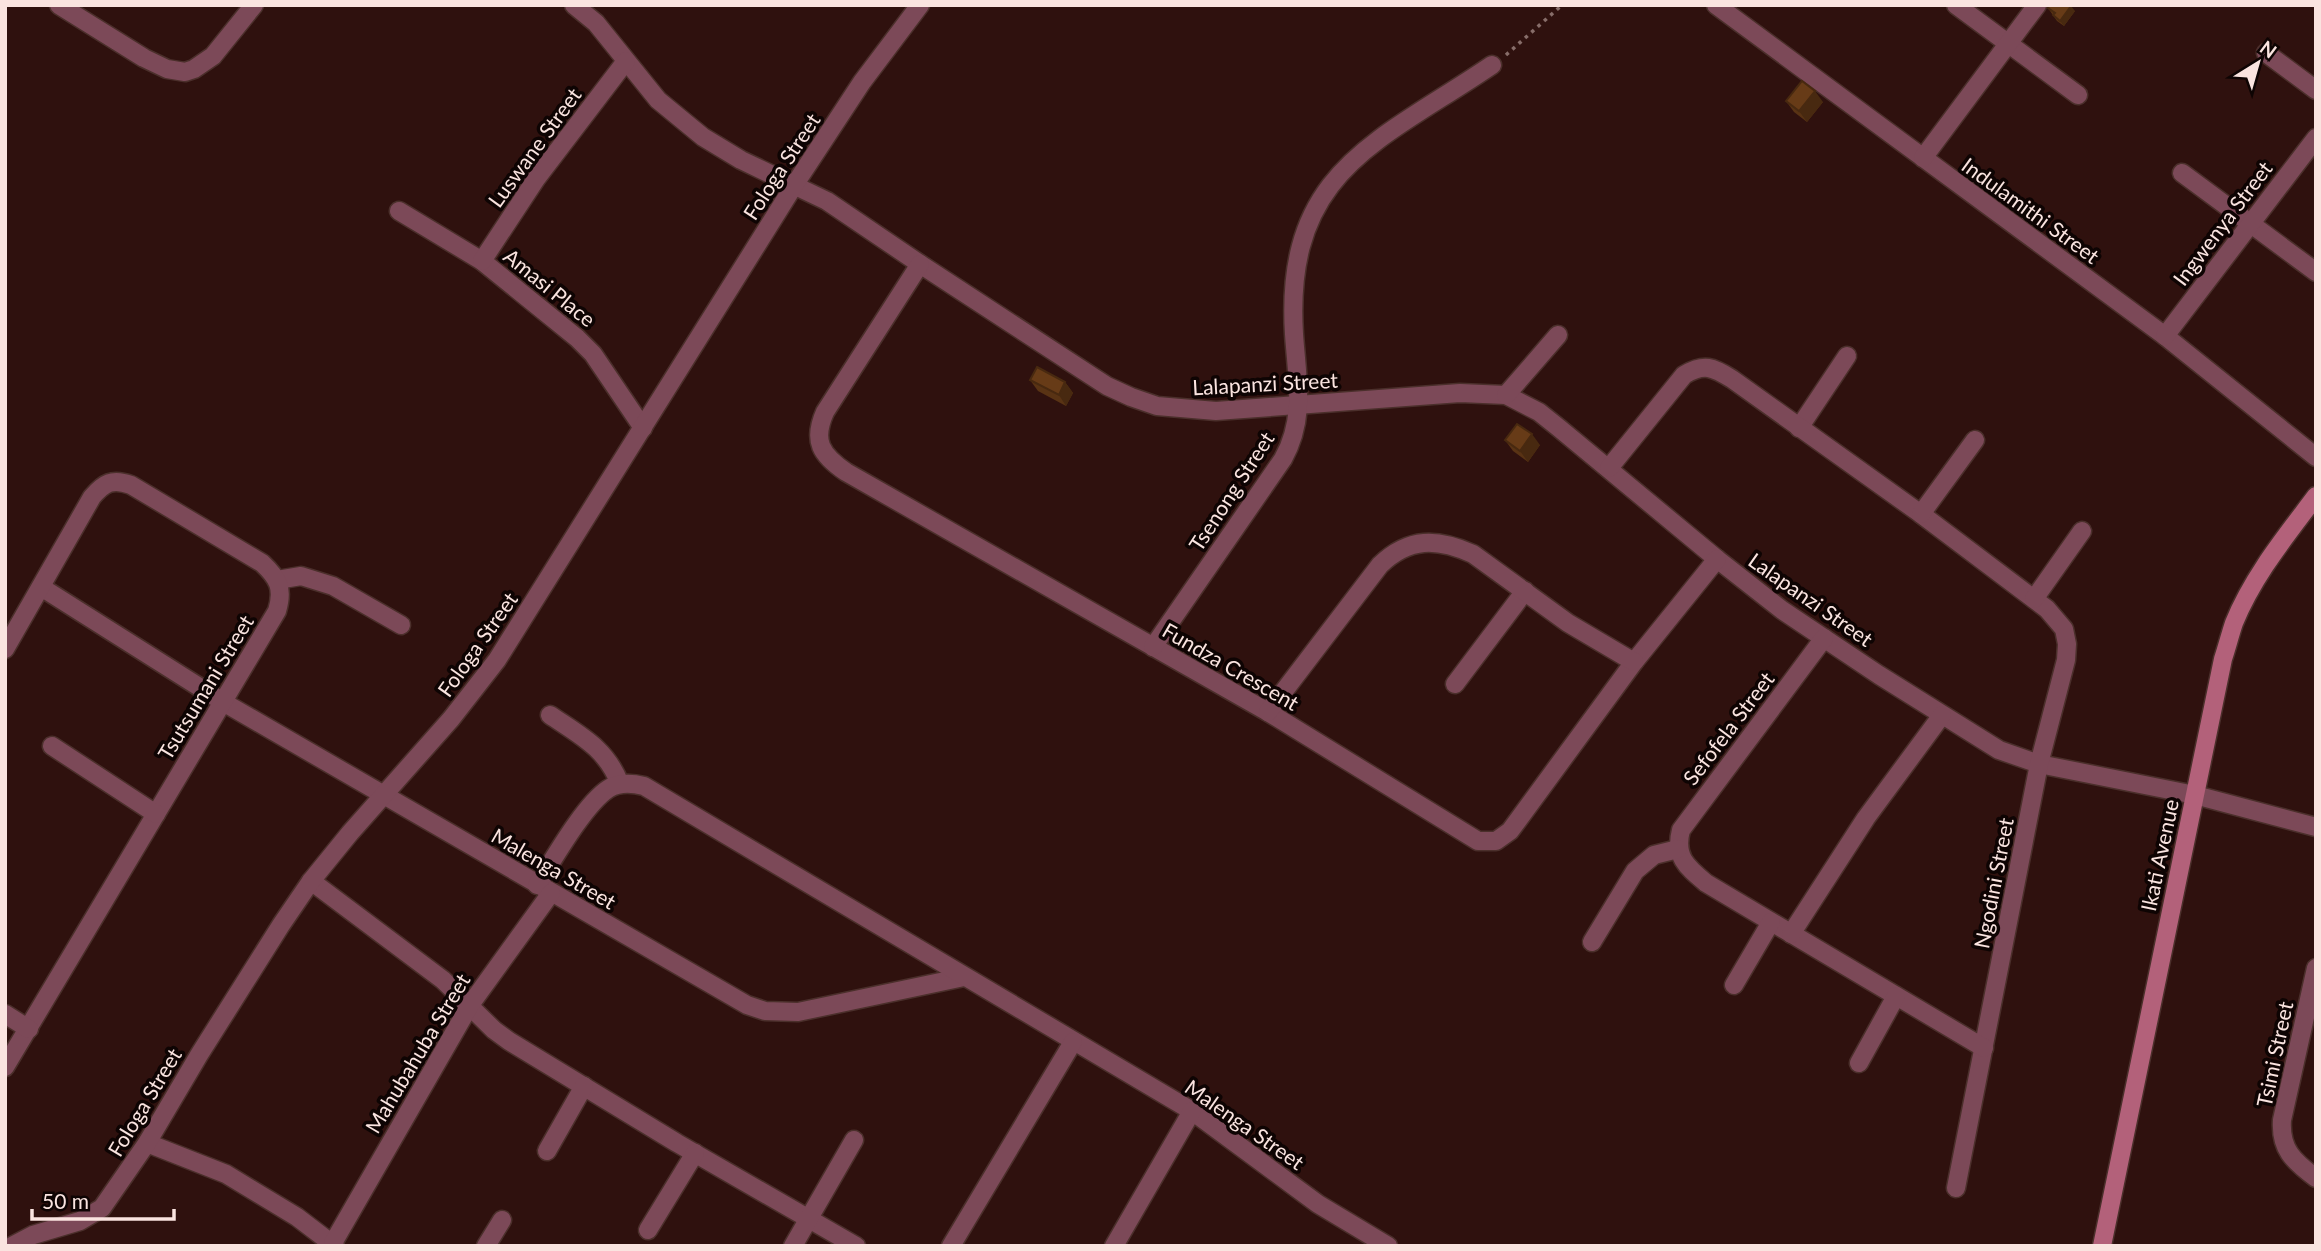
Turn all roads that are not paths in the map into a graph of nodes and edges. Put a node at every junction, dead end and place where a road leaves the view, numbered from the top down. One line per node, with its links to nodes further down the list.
1 (59, 5): 8 (street)
2 (254, 5): 8 (street)
3 (573, 5): 11 (street, Lalapanzi Street)
4 (920, 5): 18 (street, Fologa Street)
5 (1716, 5): 16 (street, Indulamithi Street)
6 (1956, 5): 9 (street)
7 (2037, 5): 9 (street)
8 (85, 12)
9 (2008, 44): 14 (street); 16 (street)
10 (2266, 53): 13 (street)
11 (626, 61): 18 (street, Lalapanzi Street); 21 (street, Luswane Street)
12 (1492, 65): 28 (street, Tsenong Street)
13 (2316, 90)
14 (2078, 95)
15 (2316, 138): 20 (street, Ingwenya Street)
16 (1923, 158): 25 (street, Indulamithi Street)
17 (2182, 173): 20 (street)
18 (794, 184): 22 (street, Lalapanzi Street); 29 (street, Fologa Street)
19 (399, 211): 21 (street, Amasi Place)
20 (2249, 224): 23 (street); 25 (street, Ingwenya Street)
21 (482, 261): 29 (street, Amasi Place)
22 (920, 264): 28 (street, Lalapanzi Street); 44 (street, Fundza Crescent)
23 (2316, 272)
24 (1558, 335): 27 (street)
25 (2165, 336): 32 (street, Indulamithi Street)
26 (1847, 356): 30 (street)
27 (1506, 395): 28 (street, Lalapanzi Street); 33 (street, Lalapanzi Street)
28 (1298, 405): 44 (street, Tsenong Street)
29 (643, 428): 55 (street, Fologa Street)
30 (1799, 428): 33 (street, Ngodini Street); 35 (street, Ngodini Street)
31 (1975, 440): 35 (street)
32 (2316, 457)
33 (1609, 468): 37 (street, Lalapanzi Street)
34 (2316, 496): 56 (street, Ikati Avenue)
35 (1921, 514): 41 (street, Ngodini Street)
36 (2082, 531): 41 (street)
37 (1717, 559): 43 (street, Lalapanzi Street); 46 (street, Fundza Crescent)
38 (277, 580): 39 (street); 42 (street); 48 (street, Tsutsumani Street)
39 (41, 587): 45 (street); 48 (street, Malenga Street)
40 (1525, 591): 46 (street); 47 (street); 49 (street)
41 (2034, 599): 53 (street, Ngodini Street)
42 (401, 625)
43 (1824, 638): 51 (street, Lalapanzi Street); 59 (street, Sefofela Street)
44 (1153, 647): 49 (street, Fundza Crescent)
45 (5, 649)
46 (1634, 662): 49 (street, Fundza Crescent)
47 (1455, 684)
48 (223, 702): 55 (street, Malenga Street); 57 (street, Tsutsumani Street)
49 (1268, 712)
50 (550, 715): 54 (street)
51 (1942, 715): 53 (street, Lalapanzi Street); 63 (street)
52 (52, 746): 57 (street)
53 (2039, 764): 56 (street, Lalapanzi Street); 73 (street, Ngodini Street)
54 (620, 784): 61 (street, Mahubahuba Street); 66 (street)
55 (385, 795): 60 (street, Fologa Street); 61 (street, Malenga Street)
56 (2195, 795): 58 (street, Lalapanzi Street); 95 (street, Ikati Avenue)
57 (156, 814): 71 (street, Tsutsumani Street)
58 (2316, 827)
59 (1678, 849): 62 (street); 64 (street)
60 (311, 881): 69 (street); 79 (street, Fologa Street)
61 (544, 889): 66 (street, Malenga Street); 69 (street, Mahubahuba Street)
62 (1771, 922): 63 (street); 67 (street)
63 (1791, 934): 68 (street)
64 (1592, 942)
65 (2316, 968): 82 (street, Tsimi Street)
66 (964, 978): 72 (street, Malenga Street)
67 (1734, 985)
68 (1896, 996): 73 (street); 74 (street)
69 (470, 1005): 76 (street); 88 (street, Mahubahuba Street)
70 (5, 1014): 71 (street)
71 (29, 1029): 75 (street, Tsutsumani Street)
72 (1073, 1042): 77 (street, Malenga Street); 93 (street)
73 (1984, 1048): 83 (street, Ngodini Street)
74 (1860, 1063)
75 (5, 1068)
76 (584, 1086): 80 (street); 81 (street)
77 (1192, 1111): 87 (street); 94 (street, Malenga Street)
78 (854, 1140): 84 (street)
79 (147, 1143): 88 (street, Mahubahuba Street); 89 (street, Fologa Street)
80 (548, 1151)
81 (695, 1153): 84 (street); 86 (street)
82 (2316, 1178)
83 (1956, 1188)
84 (810, 1218): 91 (street); 92 (street)
85 (502, 1220): 90 (street)
86 (648, 1230)
87 (1117, 1244)
88 (334, 1245)
89 (12, 1246)
90 (486, 1246)
91 (793, 1246)
92 (856, 1246)
93 (951, 1246)
94 (1388, 1246)
95 (2102, 1246)

